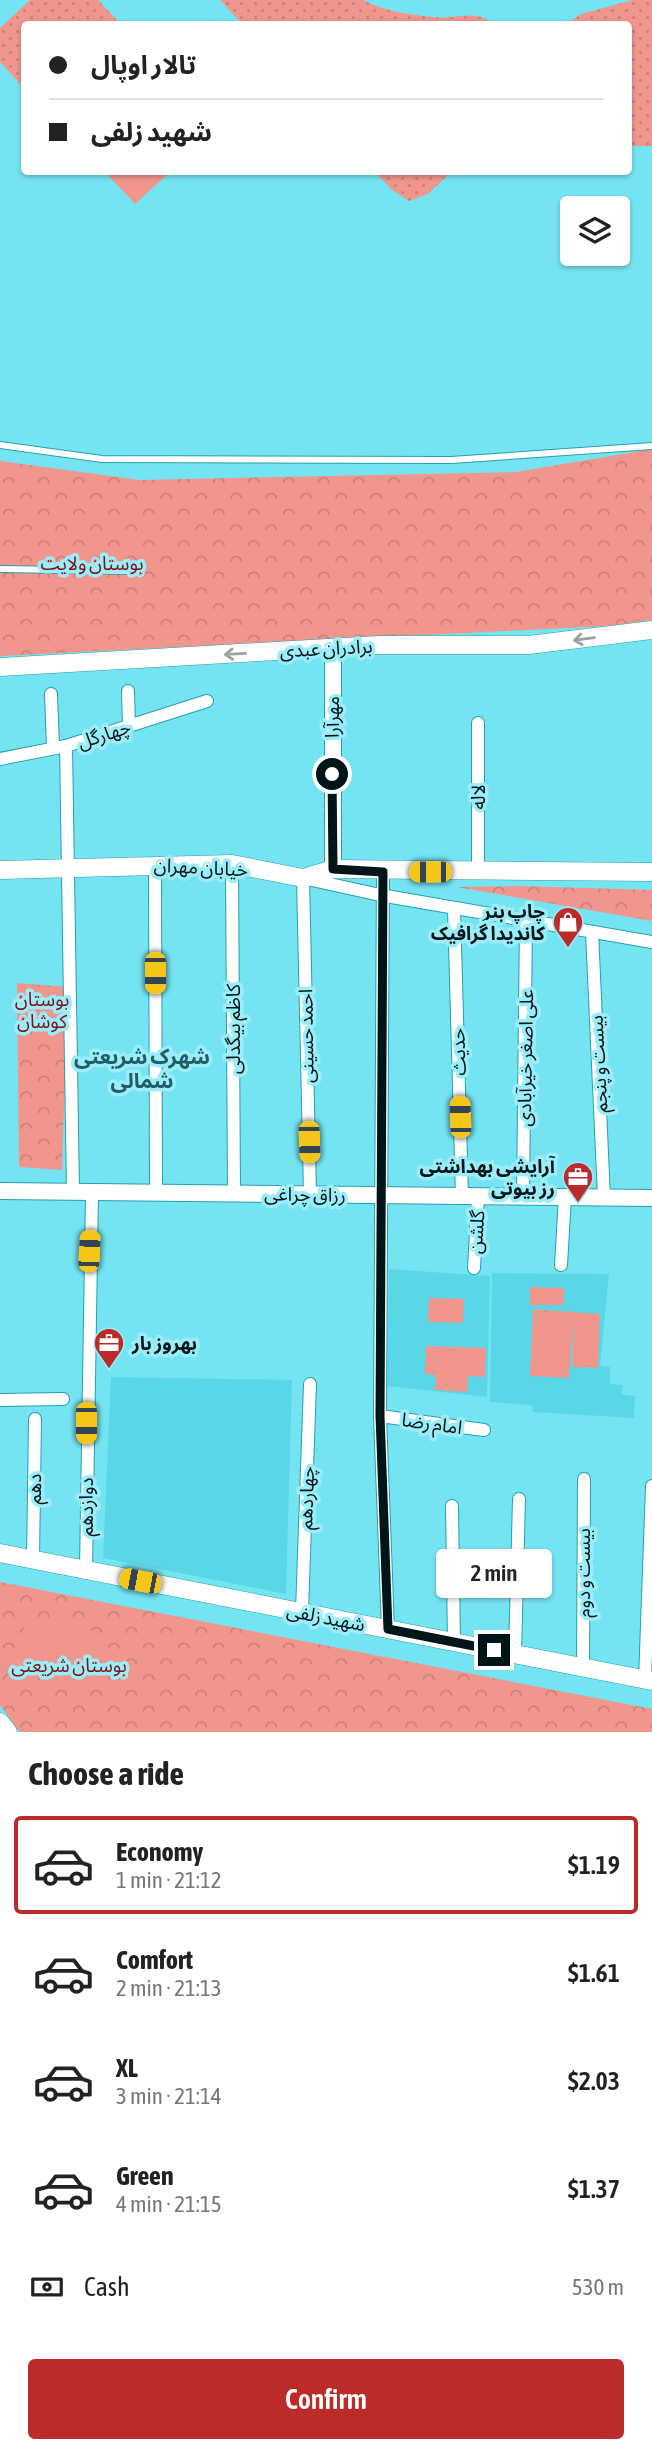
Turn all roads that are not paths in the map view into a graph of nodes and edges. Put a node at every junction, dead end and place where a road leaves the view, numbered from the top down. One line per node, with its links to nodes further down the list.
1 (0, 445): 2 (lane)
2 (652, 446)
3 (0, 569): 4 (lane)
4 (135, 571)
5 (652, 631): 6 (main road, برادران عبدی, one-way to 6)
6 (333, 648): 7 (main road, برادران عبدی, one-way to 7); 18 (street, مهرآرا)
7 (0, 667)
8 (128, 691): 12 (street)
9 (51, 694): 13 (street)
10 (206, 701): 12 (street, چهارگل)
11 (478, 723): 21 (street, لاله)
12 (129, 726): 13 (street, چهارگل)
13 (60, 746): 14 (street, چهارگل); 17 (street)
14 (0, 759)
15 (155, 864): 16 (main road, خیابان مهران); 17 (main road, خیابان مهران); 32 (street)
16 (232, 864): 23 (main road, خیابان مهران); 33 (street, کاظم بیگدلی)
17 (70, 869): 19 (main road, خیابان مهران); 30 (street)
18 (333, 869): 20 (main road, خیابان مهران); 23 (main road, خیابان مهران)
19 (0, 870)
20 (383, 872): 21 (main road, خیابان مهران); 24 (street)
21 (478, 872): 22 (main road, خیابان مهران)
22 (652, 872)
23 (303, 878): 24 (street); 34 (street, احمد حسینی)
24 (380, 895): 25 (street); 35 (street)
25 (454, 908): 26 (street); 36 (street, حدیث)
26 (526, 920): 27 (street); 37 (street, علی اصغر خیرآبادی)
27 (592, 932): 28 (street); 39 (street, بیست و پنجم)
28 (652, 942)
29 (0, 1191): 30 (street, رزاق چراغی)
30 (73, 1192): 31 (street, رزاق چراغی)
31 (92, 1192): 32 (street, رزاق چراغی); 55 (street, دوازدهم)
32 (156, 1193): 33 (street, رزاق چراغی)
33 (234, 1194): 34 (street, رزاق چراغی)
34 (310, 1194): 35 (street, رزاق چراغی)
35 (379, 1195): 36 (street, رزاق چراغی); 46 (street)
36 (470, 1196): 37 (street, رزاق چراغی); 42 (street, گلشن)
37 (523, 1197): 38 (street, رزاق چراغی)
38 (565, 1197): 39 (street, رزاق چراغی); 41 (street)
39 (604, 1197): 40 (street, رزاق چراغی)
40 (652, 1198)
41 (561, 1265)
42 (474, 1268)
43 (310, 1384): 56 (street, چهاردهم)
44 (63, 1399): 45 (street)
45 (0, 1401)
46 (380, 1416): 48 (street, امام رضا); 57 (street)
47 (35, 1419): 54 (street, دهم)
48 (484, 1430)
49 (584, 1479): 60 (street, بیست و دوم)
50 (652, 1486): 61 (street)
51 (519, 1499): 59 (street)
52 (452, 1506): 58 (street)
53 (0, 1553): 54 (main road, شهید زلفی)
54 (33, 1559): 55 (main road, شهید زلفی)
55 (86, 1570): 56 (main road, شهید زلفی)
56 (302, 1612): 57 (main road, شهید زلفی)
57 (388, 1629): 58 (main road, شهید زلفی)
58 (454, 1642): 59 (main road, شهید زلفی)
59 (514, 1654): 60 (main road, شهید زلفی)
60 (583, 1667): 61 (main road, شهید زلفی)
61 (649, 1680)
62 (0, 1722): 63 (main road)
63 (8, 1732)

